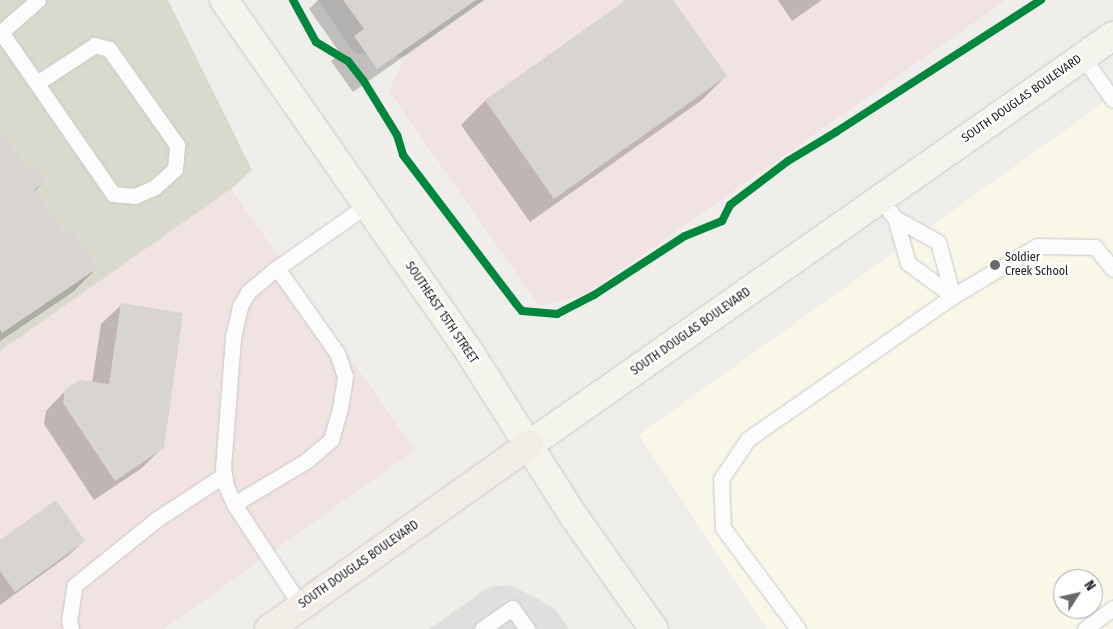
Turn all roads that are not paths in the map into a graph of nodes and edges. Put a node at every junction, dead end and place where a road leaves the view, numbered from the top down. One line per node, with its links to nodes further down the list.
1 (38, 0): 3 (lane)
2 (224, 0): 8 (main road, SOUTHEAST 15TH STREET)
3 (1, 32): 6 (lane)
4 (1113, 36): 5 (main road, SOUTH DOUGLAS BOULEVARD)
5 (1083, 57): 7 (lane); 9 (main road, SOUTH DOUGLAS BOULEVARD)
6 (37, 83): 6 (lane)
7 (1113, 100)
8 (367, 205): 10 (lane); 13 (main road, SOUTHEAST 15TH STREET)
9 (888, 209): 12 (lane); 12 (lane); 13 (main road, SOUTH DOUGLAS BOULEVARD)
10 (277, 268): 14 (lane); 15 (lane)
11 (1113, 269): 12 (lane)
12 (954, 296): 23 (lane)
13 (528, 445): 16 (main road, SOUTH DOUGLAS BOULEVARD); 22 (main road, SOUTHEAST 15TH STREET)
14 (224, 475): 15 (lane); 18 (lane)
15 (234, 504): 16 (lane)
16 (301, 606): 19 (main road, SOUTH DOUGLAS BOULEVARD)
17 (1113, 608): 24 (lane)
18 (71, 629)
19 (269, 629)
20 (482, 629): 21 (lane)
21 (527, 629)
22 (654, 629)
23 (798, 629)
24 (1085, 629)

